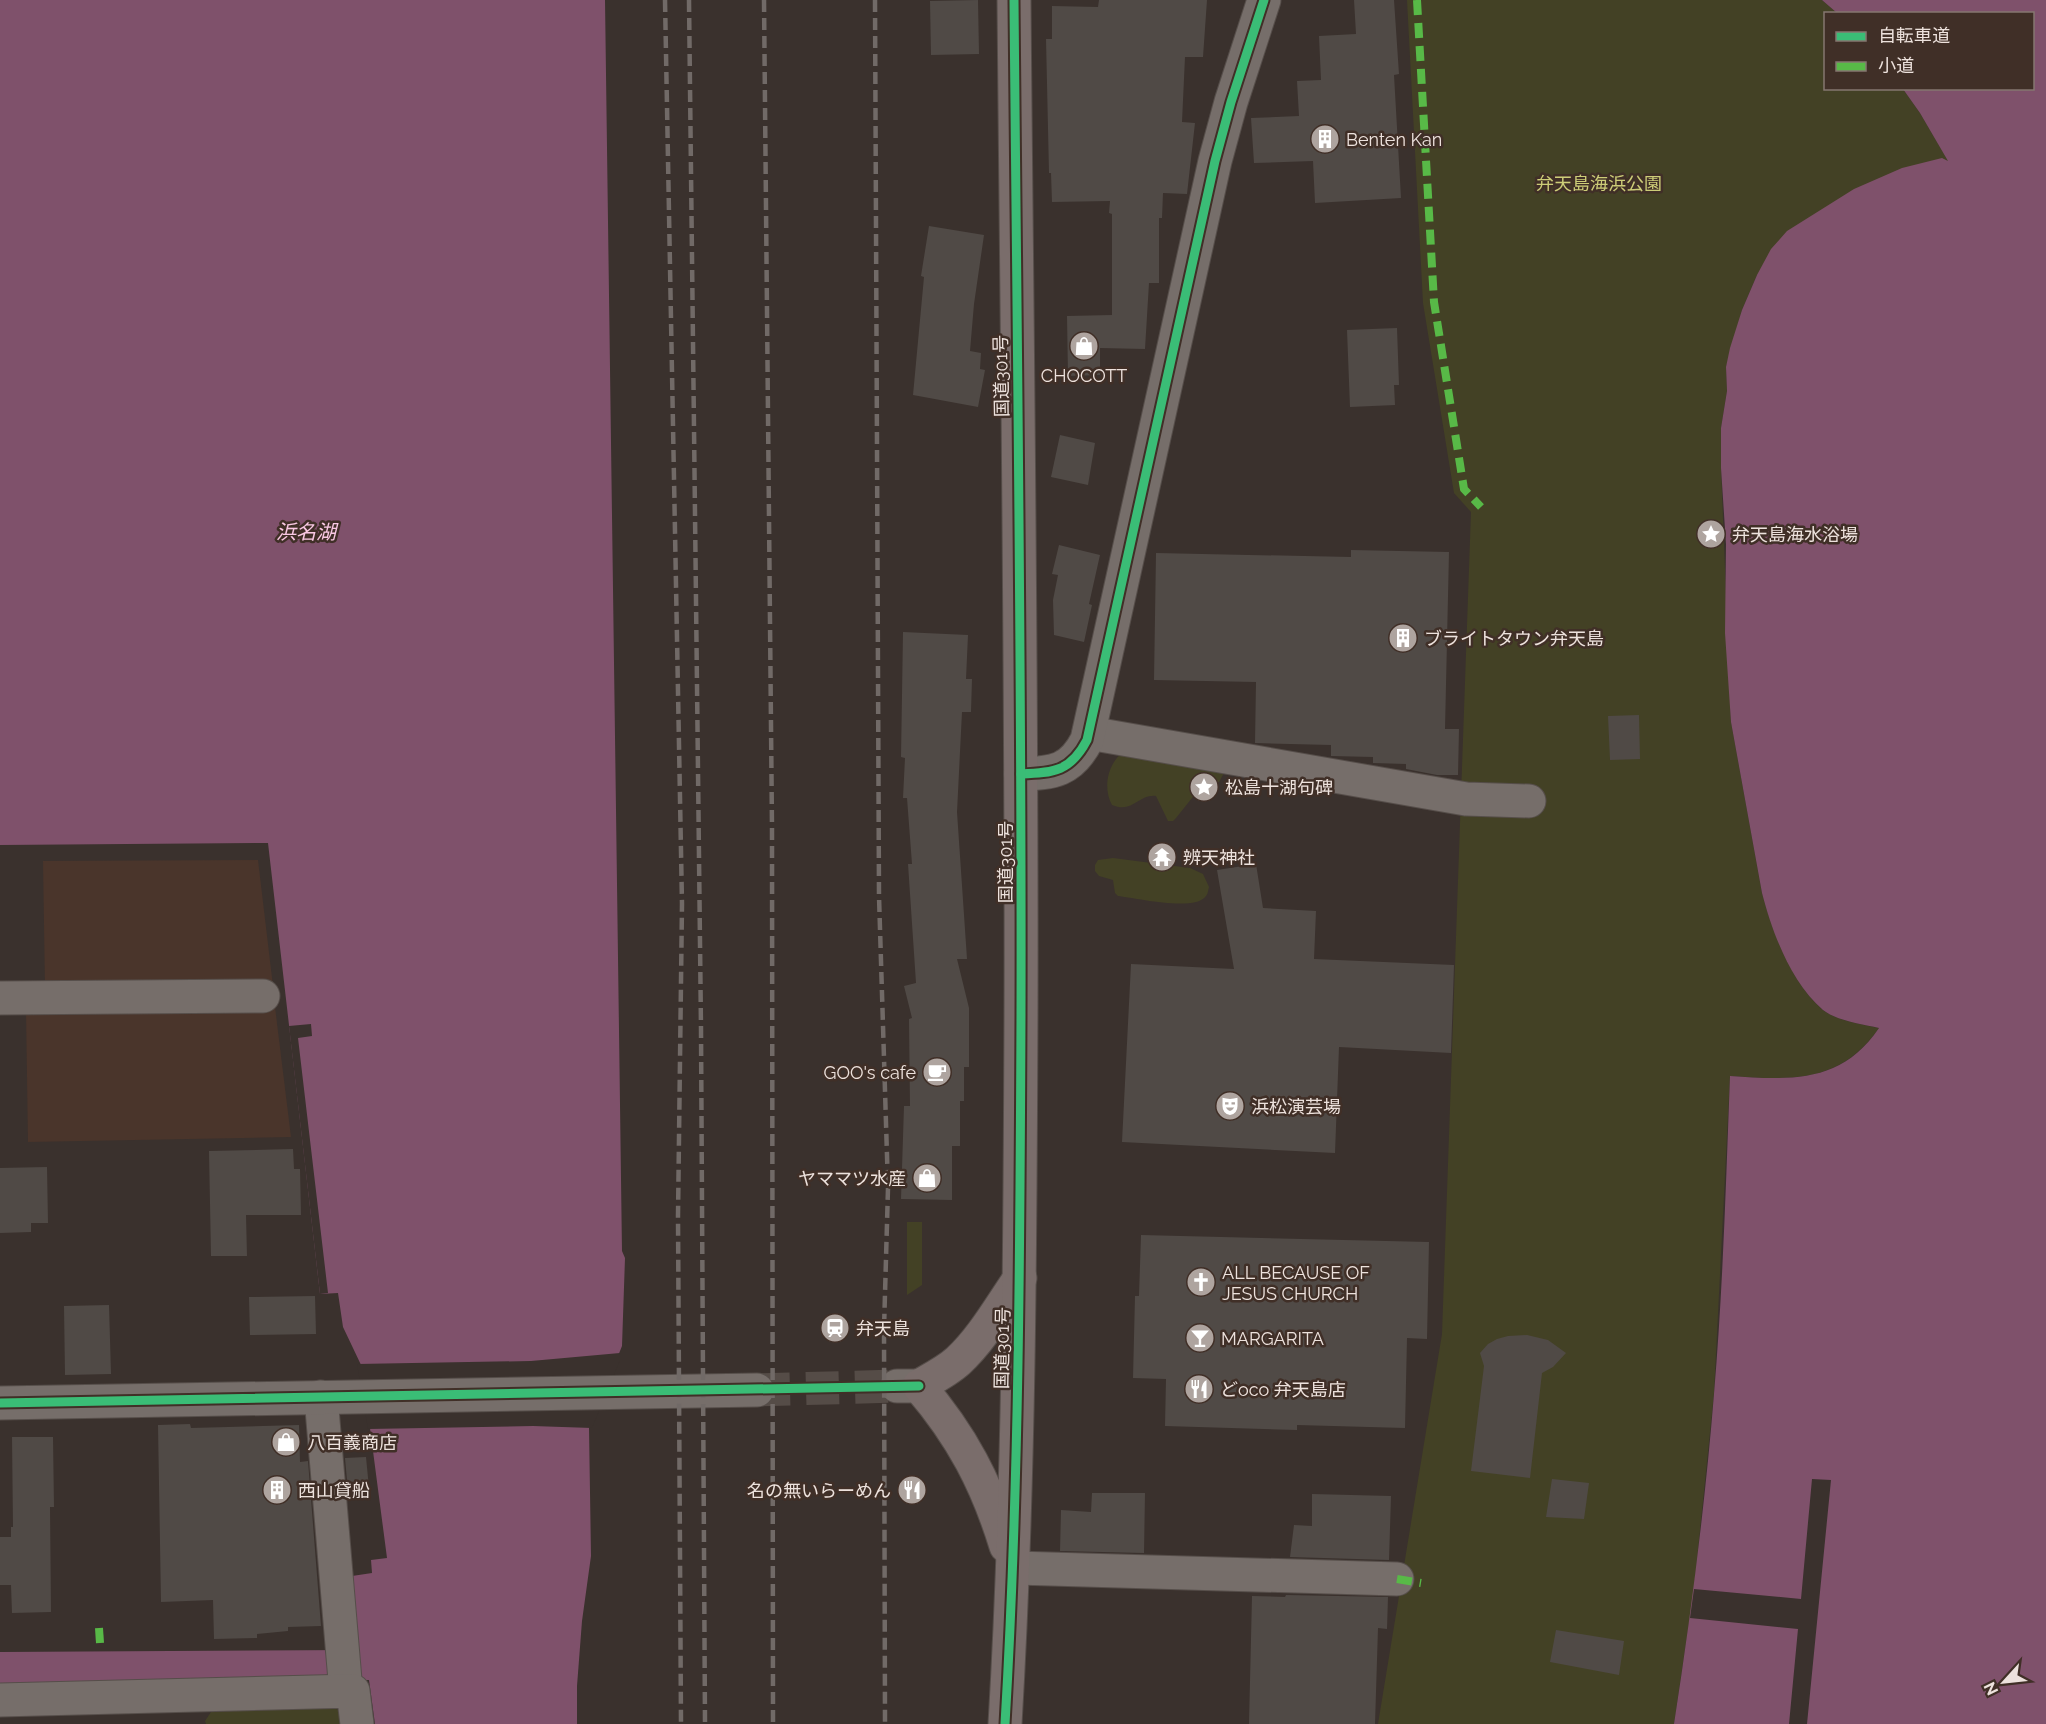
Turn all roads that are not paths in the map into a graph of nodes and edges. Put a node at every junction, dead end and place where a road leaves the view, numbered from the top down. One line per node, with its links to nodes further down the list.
1 (1014, 0): 4 (highway, 国道301号)
2 (1264, 0): 3 (street)
3 (1089, 733): 4 (street); 5 (street)
4 (1022, 774): 8 (highway, 国道301号)
5 (1529, 801)
6 (263, 996): 7 (street)
7 (0, 998)
8 (1020, 1278): 12 (highway, 国道301号); 12 (highway)
9 (757, 1390): 10 (street)
10 (335, 1397): 11 (street); 14 (street)
11 (0, 1403)
12 (1013, 1568): 13 (street); 18 (highway, 国道301号)
13 (1397, 1579)
14 (345, 1688): 16 (street); 17 (street)
15 (0, 1700): 16 (street)
16 (100, 1711)
17 (357, 1724)
18 (1005, 1724)

